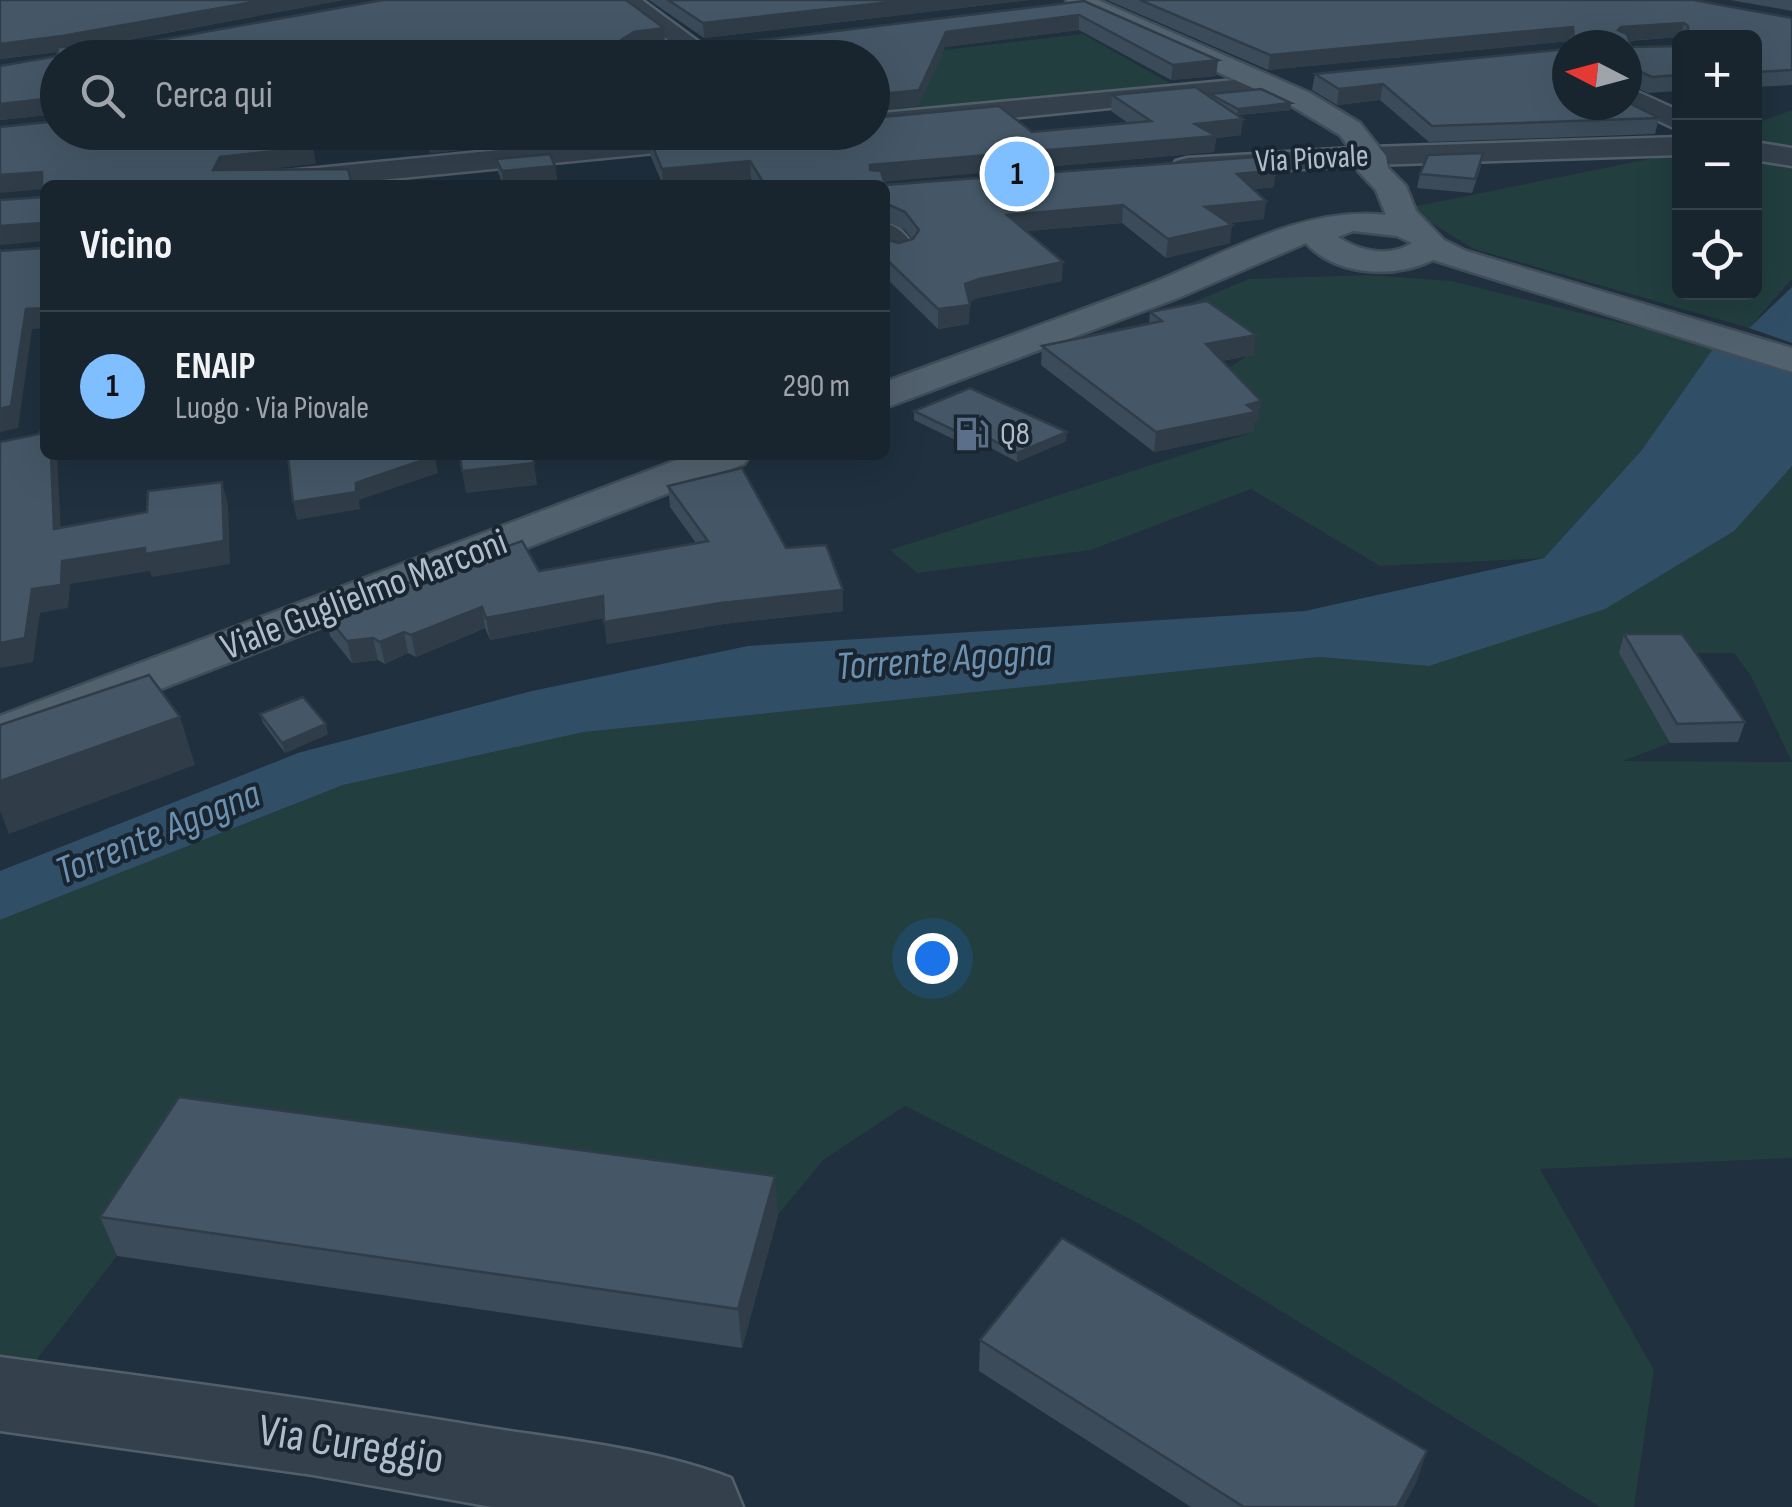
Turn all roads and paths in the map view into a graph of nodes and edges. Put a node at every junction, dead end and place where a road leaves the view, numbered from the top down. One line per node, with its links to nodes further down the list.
1 (627, 0): 4 (street)
2 (1082, 2): 3 (street); 6 (main road)
3 (1050, 8)
4 (683, 40)
5 (1316, 76): 6 (street)
6 (1263, 83): 9 (street); 14 (main road)
7 (1642, 104): 8 (street)
8 (1672, 120)
9 (890, 121)
10 (1672, 146): 14 (street, Via Piovale)
11 (593, 150): 16 (street)
12 (1762, 152): 13 (street)
13 (1792, 157)
14 (1372, 164): 15 (street, Via Piovale); 17 (main road); 18 (main road)
15 (1164, 169)
16 (287, 180)
17 (1331, 226): 18 (main road); 19 (main road); 20 (main road)
18 (1419, 245): 19 (main road); 21 (main road)
19 (1366, 259): 20 (main road)
20 (1164, 290): 22 (main road)
21 (1792, 360)
22 (890, 394)
23 (716, 460): 24 (main road, Viale Guglielmo Marconi)
24 (0, 734)
25 (10, 1401): 26 (street, Via Cureggio)
26 (700, 1507)

